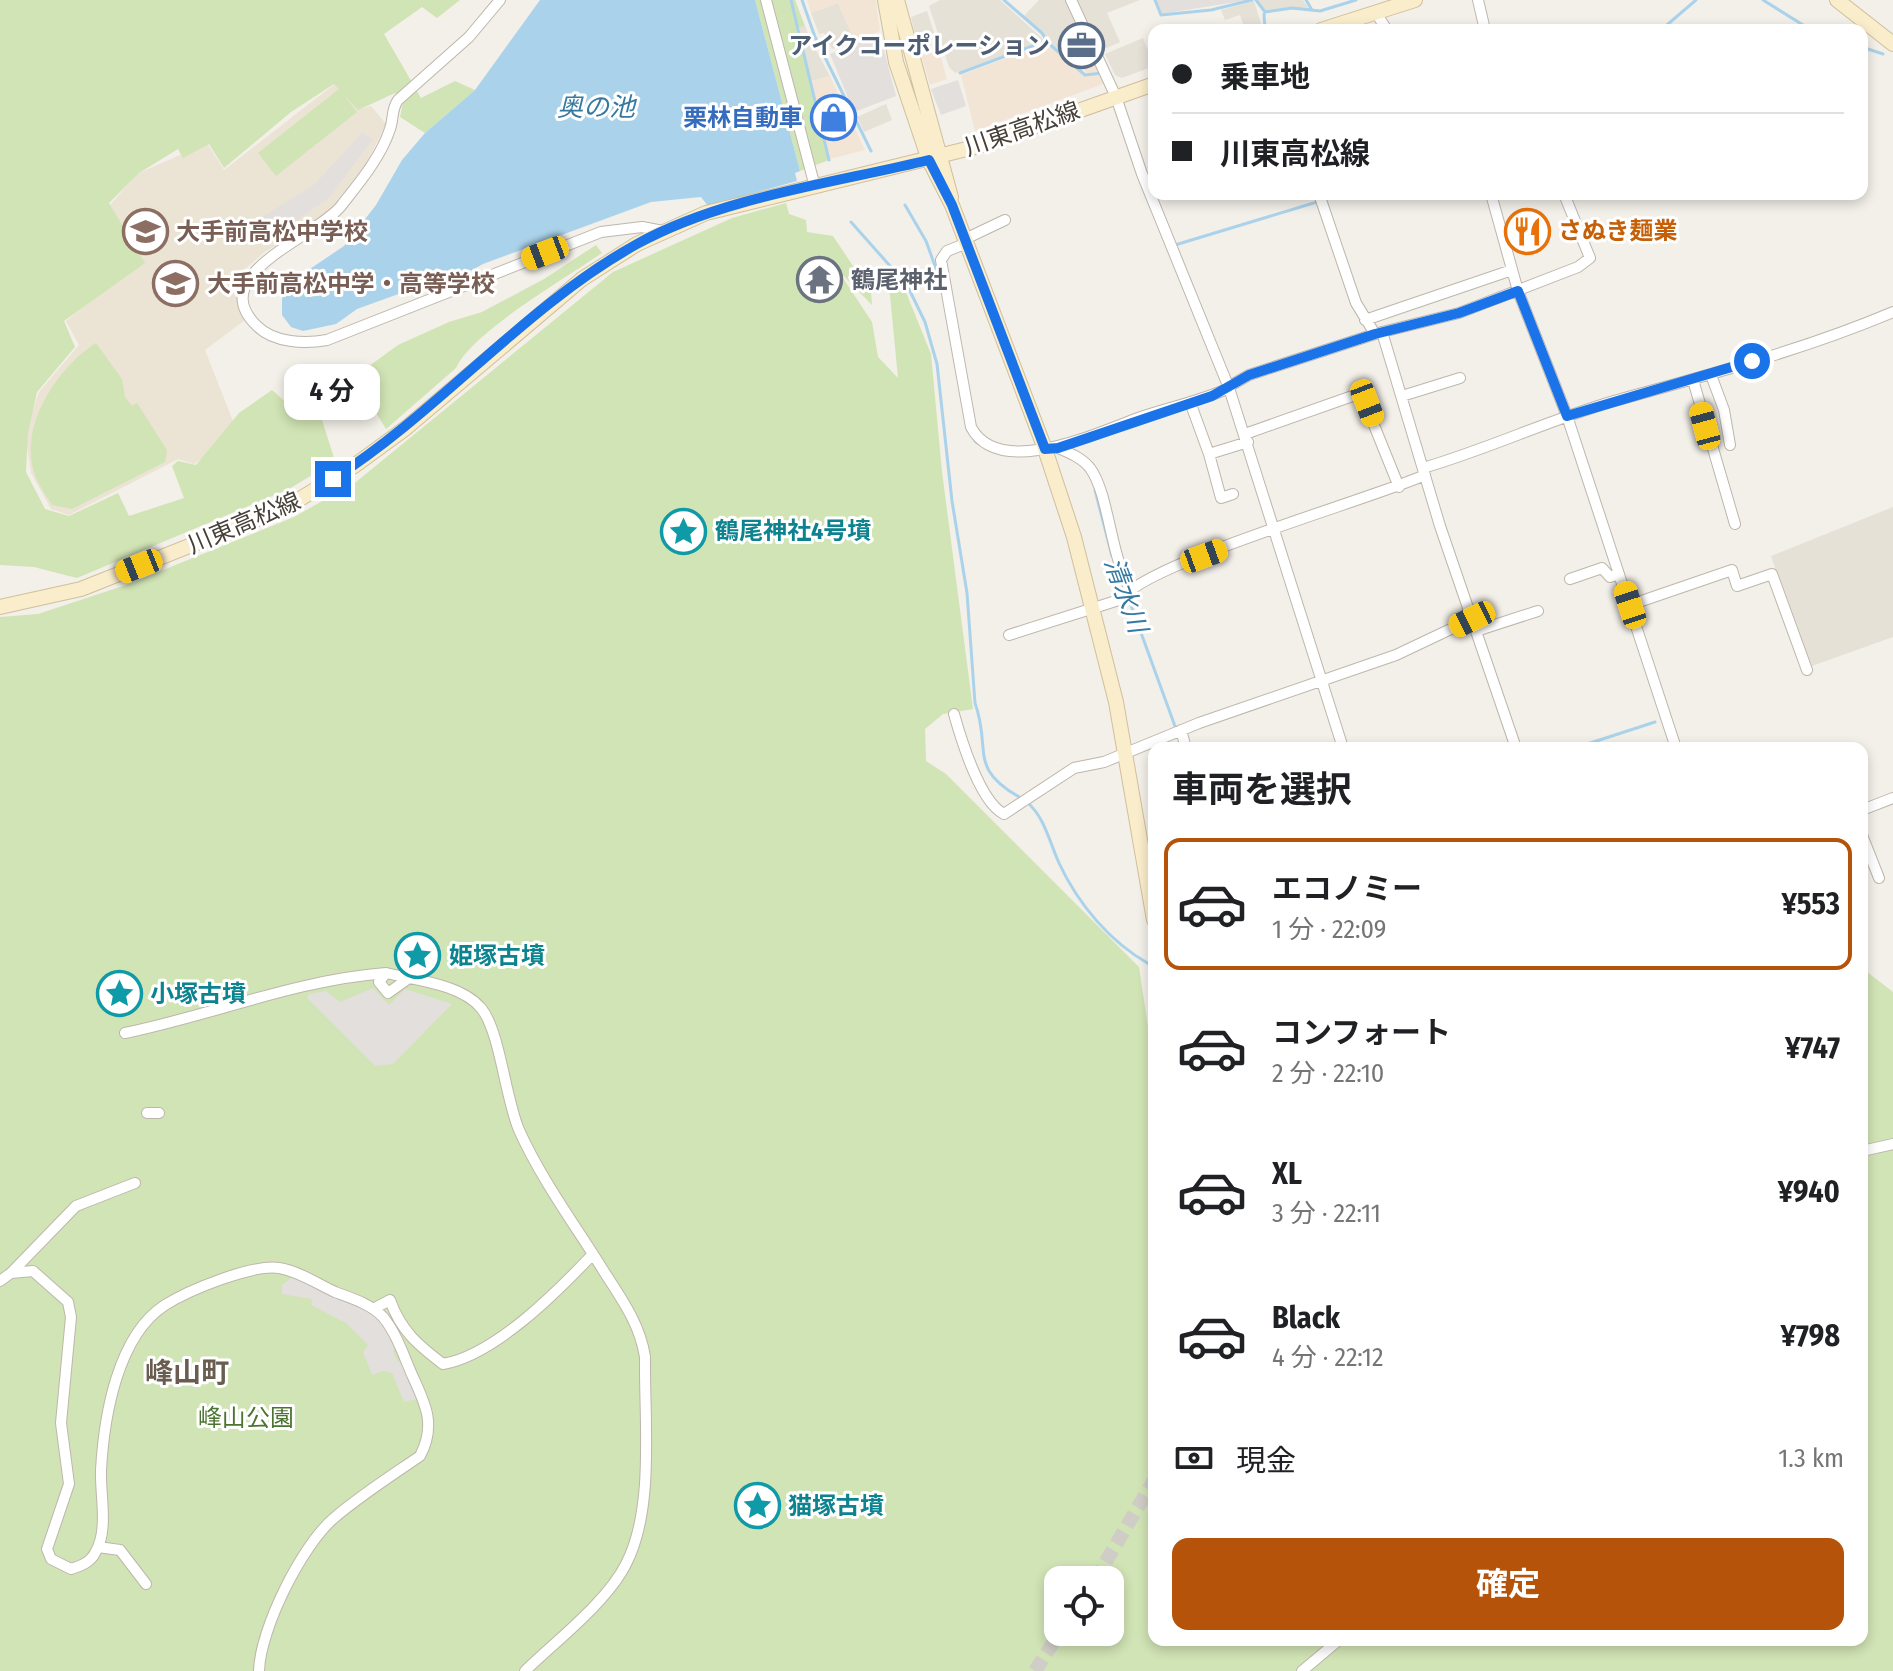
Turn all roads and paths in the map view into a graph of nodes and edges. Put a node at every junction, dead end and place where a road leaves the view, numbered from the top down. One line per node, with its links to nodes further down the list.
1 (500, 0): 26 (street)
2 (766, 0): 19 (street)
3 (885, 0): 18 (main road)
4 (897, 0): 18 (main road)
5 (1071, 0): 17 (street)
6 (1415, 0): 9 (main road)
7 (1478, 0): 12 (street)
8 (1837, 0): 13 (main road)
9 (1376, 13): 10 (main road); 11 (street)
10 (1340, 24)
11 (1383, 24)
12 (1484, 24)
13 (1868, 24)
14 (1868, 24): 15 (main road)
15 (1893, 44)
16 (1148, 86): 17 (main road, 川東高松線)
17 (1116, 97): 18 (main road, 川東高松線); 20 (street)
18 (935, 158): 19 (main road, 川東高松線); 27 (main road)
19 (815, 187): 26 (main road, 川東高松線)
20 (1148, 189)
21 (1152, 200): 36 (street)
22 (1321, 200): 31 (street)
23 (1493, 200): 28 (street)
24 (1566, 200): 29 (street)
25 (1005, 220): 27 (street)
26 (663, 231): 53 (main road, 川東高松線)
27 (966, 241): 42 (main road); 42 (street)
28 (1512, 270): 29 (street); 31 (street)
29 (1518, 291): 32 (street); 39 (street)
30 (1893, 312): 33 (street)
31 (1365, 320): 32 (street)
32 (1378, 333): 36 (street); 37 (street)
33 (1711, 375): 35 (street); 41 (street)
34 (1460, 378): 37 (street)
35 (1693, 380): 39 (street); 47 (street)
36 (1228, 387): 38 (street); 40 (street)
37 (1402, 396): 44 (street)
38 (1190, 402): 42 (street); 43 (street)
39 (1567, 416): 44 (street); 49 (street)
40 (1246, 438): 43 (street); 45 (street); 48 (street)
41 (1730, 445)
42 (1052, 448): 51 (street); 54 (main road)
43 (1209, 454): 46 (street)
44 (1424, 472): 45 (street); 56 (street)
45 (1399, 487): 48 (street)
46 (1233, 494)
47 (1735, 524)
48 (1275, 528): 51 (street); 60 (street)
49 (1619, 574): 50 (street); 52 (street)
50 (1570, 579)
51 (1127, 593): 54 (street)
52 (1630, 605): 59 (street); 67 (street)
53 (0, 607)
54 (1095, 609): 58 (street); 69 (main road)
55 (1538, 611): 57 (street)
56 (1472, 619): 57 (street); 60 (street)
57 (1476, 631): 66 (street)
58 (1009, 635)
59 (1807, 670)
60 (1323, 681): 62 (street); 65 (street)
61 (954, 714): 69 (street)
62 (1177, 733): 63 (street); 64 (street)
63 (1154, 742)
64 (1182, 742)
65 (1341, 742)
66 (1514, 742)
67 (1674, 742)
68 (1148, 744): 69 (street)
69 (1126, 753): 74 (main road)
70 (1893, 798): 71 (street)
71 (1868, 808)
72 (1868, 850): 73 (street)
73 (1879, 878)
74 (1148, 884)
75 (386, 973): 76 (street); 76 (street); 77 (street)
76 (409, 978): 83 (street)
77 (125, 1033)
78 (147, 1113): 79 (street)
79 (159, 1113)
80 (1893, 1144): 81 (street)
81 (1868, 1150)
82 (135, 1183): 84 (street)
83 (593, 1254): 86 (street); 91 (street)
84 (11, 1273): 85 (street); 87 (street)
85 (0, 1281)
86 (373, 1309): 87 (street); 90 (street)
87 (98, 1547): 88 (street)
88 (146, 1584)
89 (1332, 1646): 92 (street)
90 (259, 1671)
91 (525, 1671)
92 (1302, 1671)

